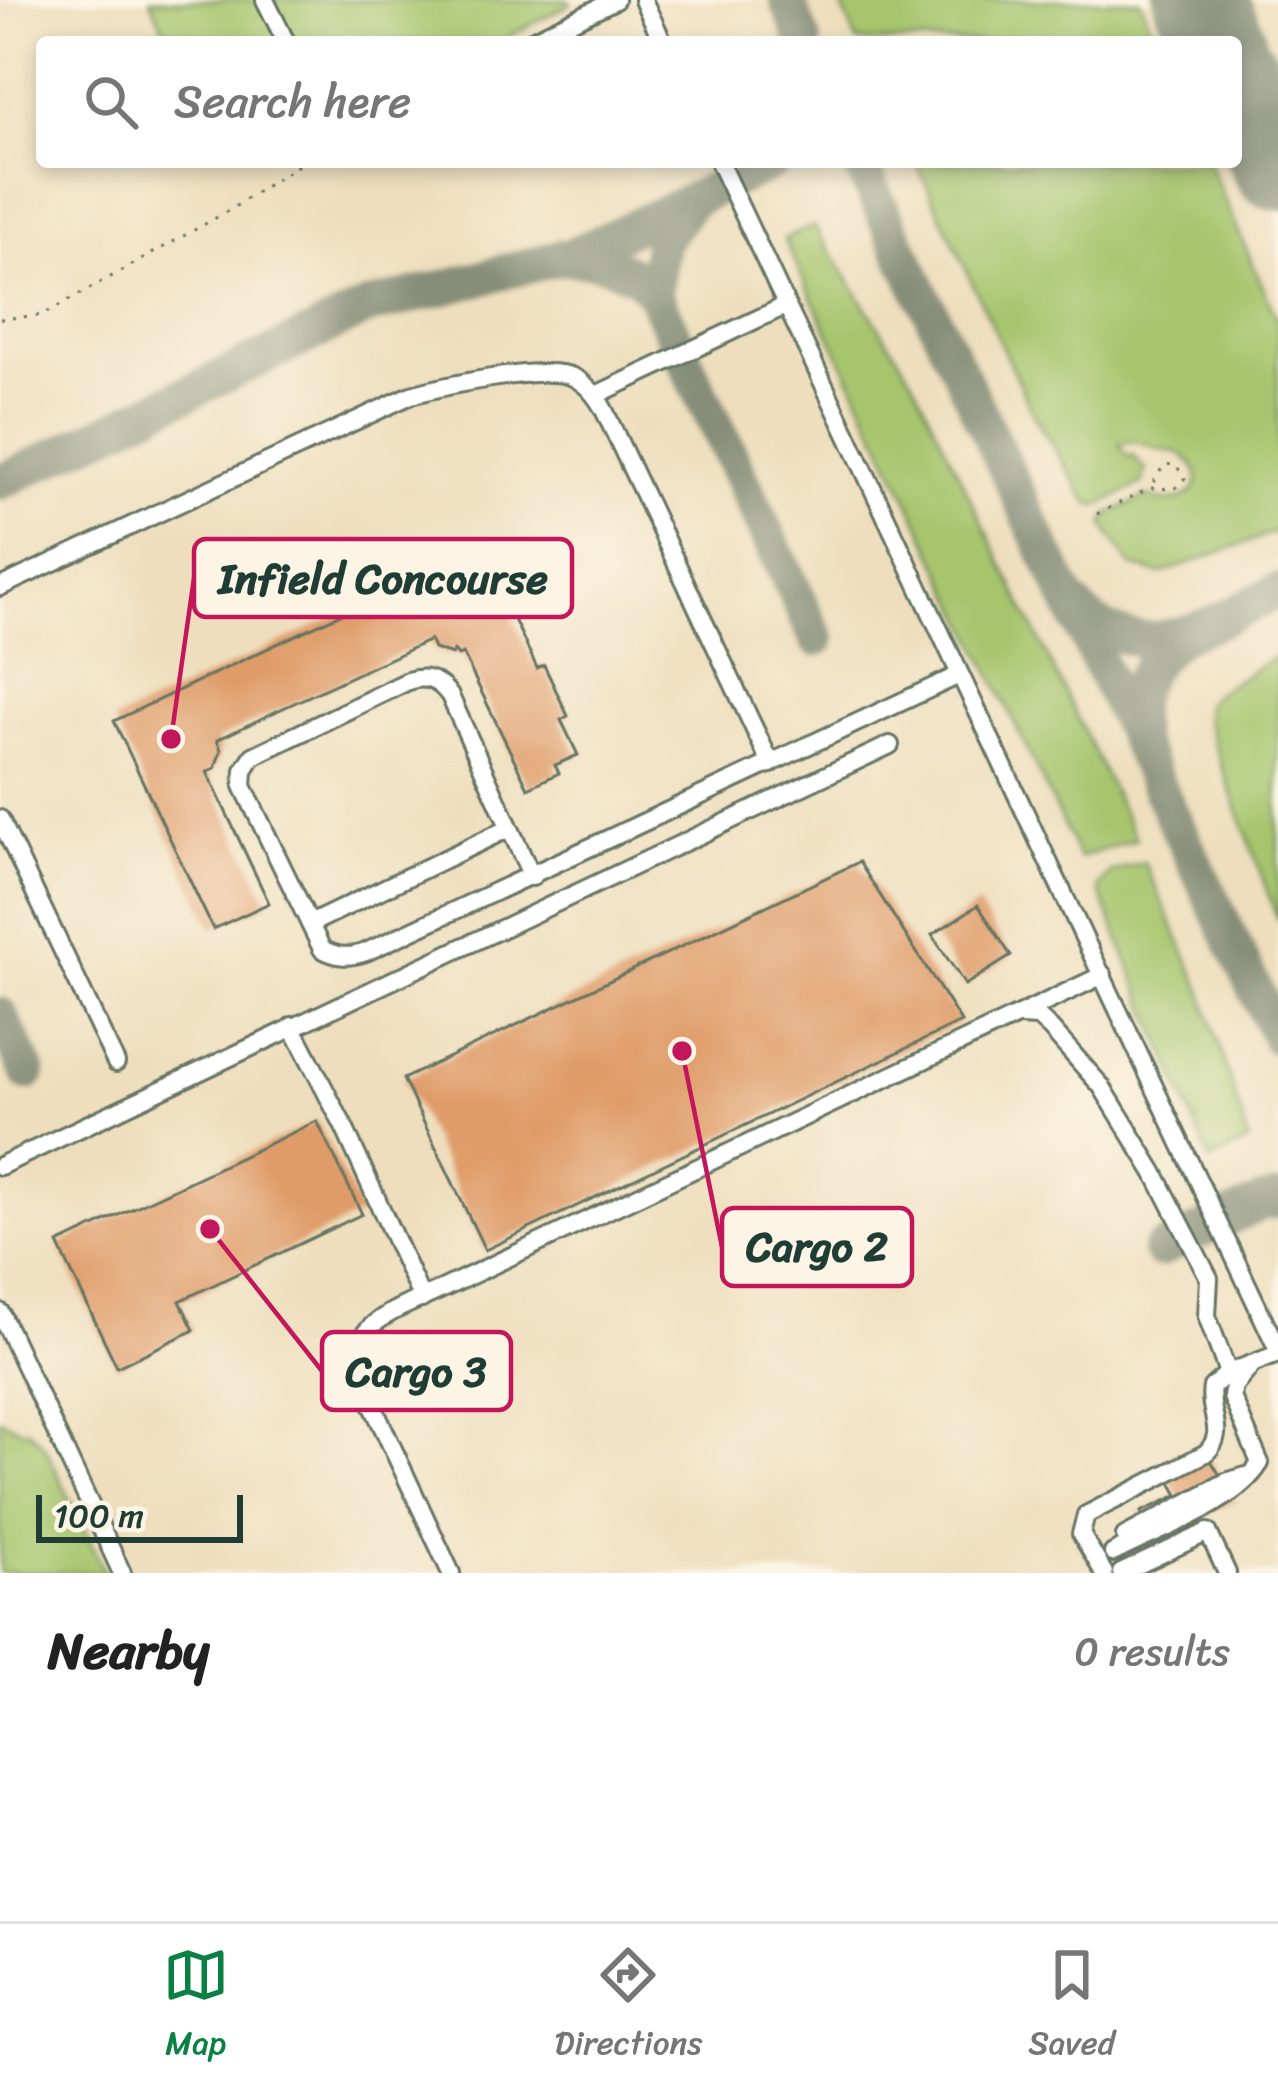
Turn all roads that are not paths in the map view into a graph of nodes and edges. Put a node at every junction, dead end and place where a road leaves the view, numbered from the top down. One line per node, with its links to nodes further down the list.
1 (266, 0): 4 (street)
2 (615, 0): 5 (street)
3 (643, 0): 6 (street)
4 (283, 36)
5 (541, 36)
6 (659, 36)
7 (722, 168): 8 (street)
8 (785, 306): 9 (street); 11 (street)
9 (596, 395): 10 (street); 13 (street)
10 (0, 587)
11 (959, 675): 13 (street); 18 (street)
12 (890, 745): 20 (street)
13 (771, 764): 16 (street)
14 (0, 819): 21 (street)
15 (509, 828): 16 (street); 17 (street); 17 (street)
16 (532, 877): 17 (street)
17 (310, 924)
18 (1103, 975): 19 (street); 25 (street)
19 (1018, 1016): 23 (street); 27 (street)
20 (292, 1026): 22 (street); 23 (street)
21 (116, 1063)
22 (0, 1166)
23 (422, 1299): 29 (street)
24 (0, 1312): 28 (street)
25 (1278, 1352): 26 (street)
26 (1252, 1365): 27 (street); 30 (street)
27 (1228, 1373): 30 (street)
28 (122, 1573)
29 (452, 1573)
30 (1107, 1573)
31 (1121, 1573): 32 (street)
32 (1227, 1573)

